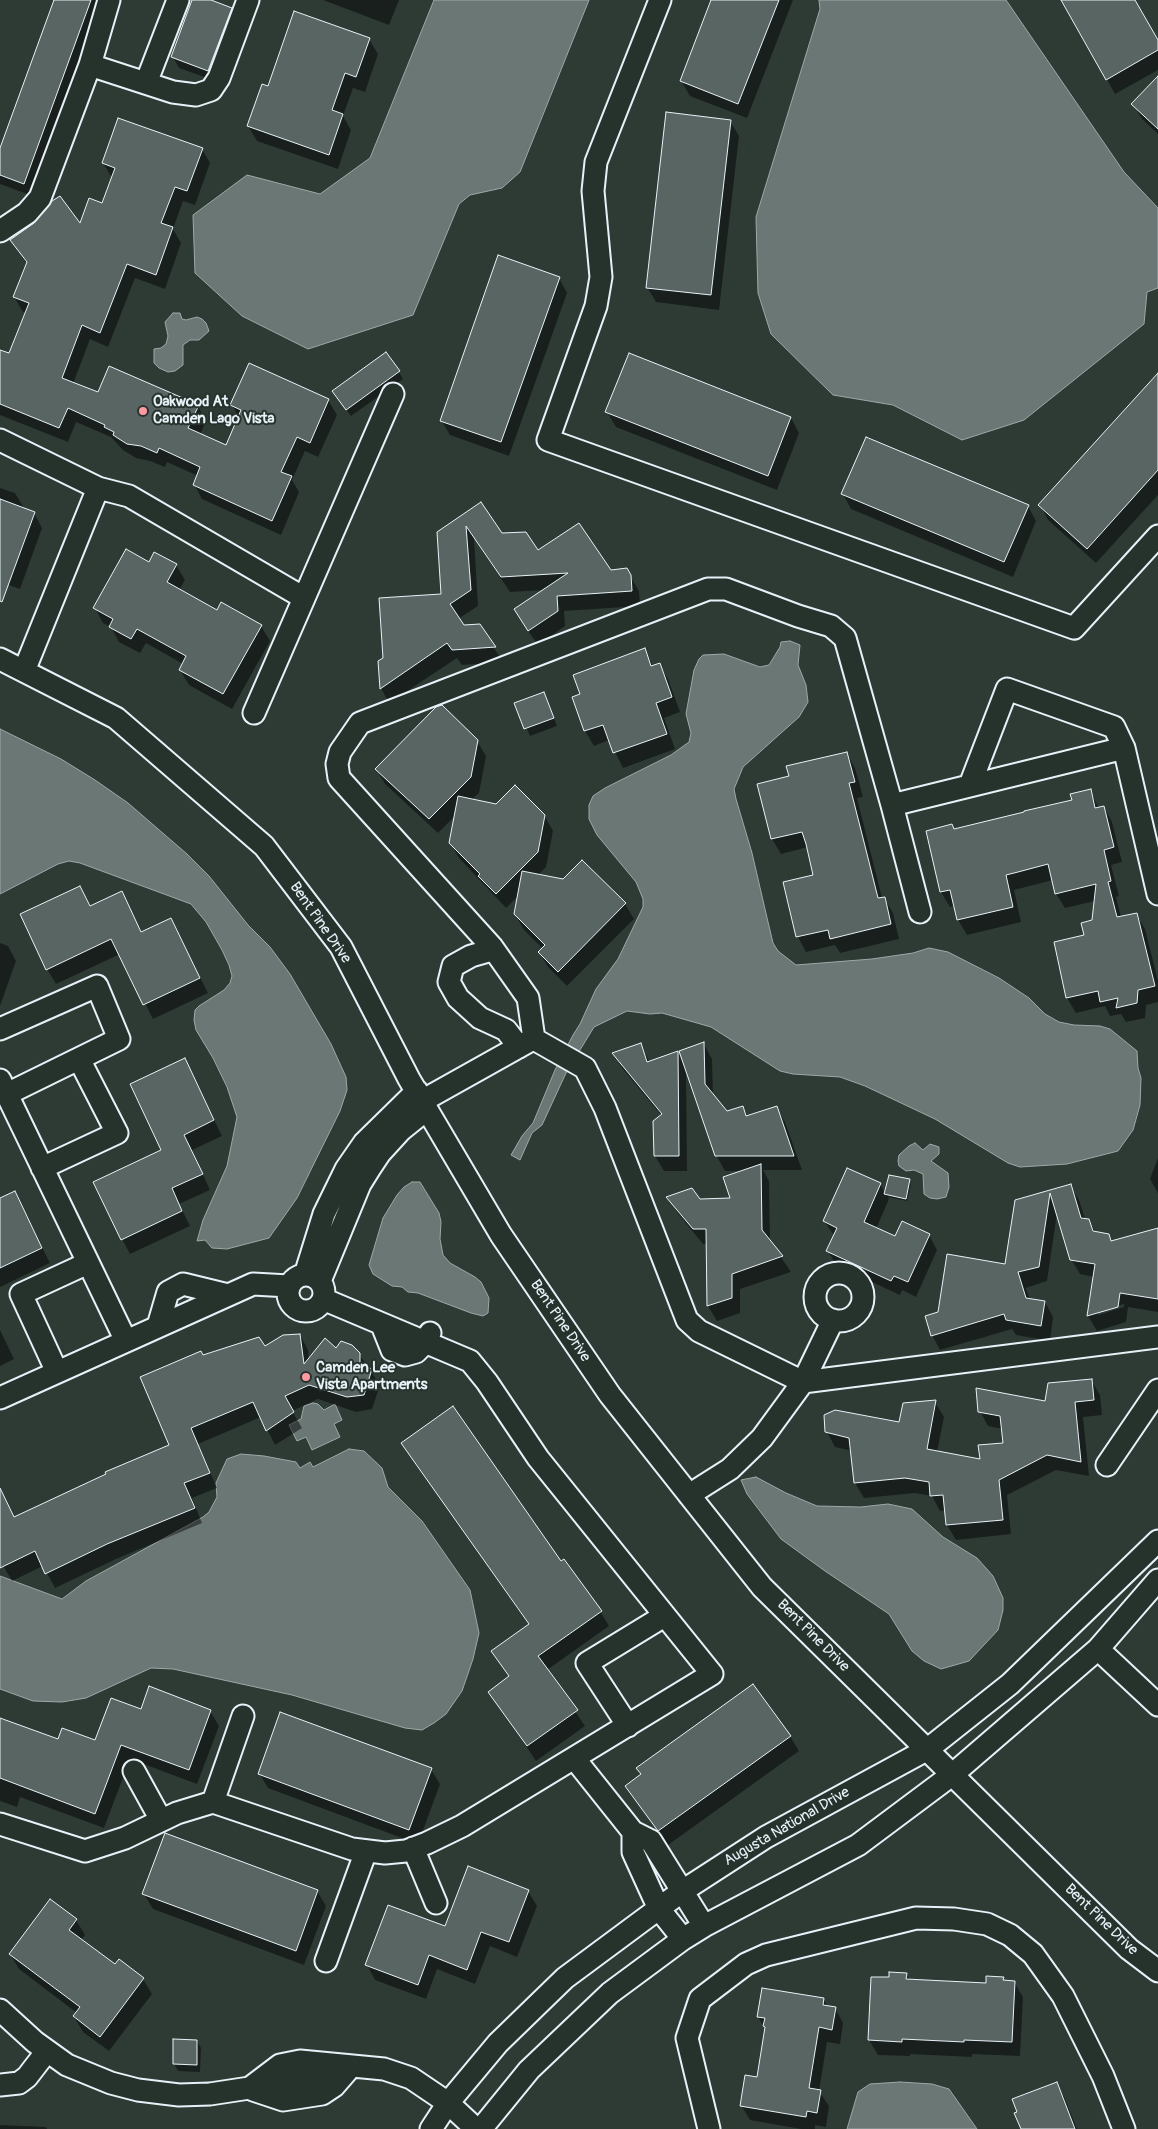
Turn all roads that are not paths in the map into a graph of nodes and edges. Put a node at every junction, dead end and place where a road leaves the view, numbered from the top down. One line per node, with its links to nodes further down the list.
1 (109, 0): 5 (street)
2 (178, 0): 6 (street)
3 (248, 0): 6 (street)
4 (660, 0): 11 (street)
5 (90, 65): 6 (street); 7 (street)
6 (146, 83)
7 (0, 231)
8 (393, 394): 12 (street)
9 (0, 440): 10 (street)
10 (98, 488): 12 (street); 14 (street)
11 (1158, 536)
12 (304, 598): 15 (street)
13 (0, 659): 14 (street, Bent Pine Drive)
14 (24, 671): 26 (street, Bent Pine Drive)
15 (254, 713)
16 (1124, 748): 17 (street); 17 (street); 19 (street)
17 (970, 785): 18 (street)
18 (892, 805): 20 (street); 21 (street)
19 (1158, 894)
20 (920, 912)
21 (492, 947): 23 (street); 23 (street)
22 (0, 1029): 24 (street)
23 (535, 1045): 26 (street); 38 (street)
24 (79, 1059): 25 (street); 27 (street)
25 (3, 1087): 27 (street)
26 (422, 1101): 29 (street); 42 (street, Bent Pine Drive)
27 (42, 1168): 28 (street)
28 (88, 1263): 36 (street); 37 (street)
29 (309, 1285): 30 (street); 32 (street)
30 (228, 1295): 33 (street); 33 (street)
31 (833, 1320): 38 (street)
32 (379, 1324): 34 (street); 34 (street)
33 (158, 1326): 36 (street)
34 (428, 1337): 45 (street)
35 (1158, 1337): 38 (street)
36 (126, 1341): 37 (street)
37 (57, 1372): 40 (street)
38 (803, 1382): 42 (street)
39 (1158, 1390): 41 (street)
40 (0, 1398)
41 (1107, 1465)
42 (689, 1495): 50 (street, Bent Pine Drive)
43 (1158, 1541): 50 (street, Augusta National Drive)
44 (1158, 1580): 46 (street)
45 (664, 1616): 49 (street); 49 (street)
46 (1098, 1649): 47 (street); 53 (street)
47 (1158, 1705)
48 (243, 1716): 54 (street)
49 (628, 1726): 51 (street)
50 (928, 1749): 53 (street, Bent Pine Drive); 60 (street, Augusta National Drive)
51 (574, 1758): 57 (street); 58 (street)
52 (134, 1772): 55 (street)
53 (953, 1774): 63 (street); 66 (street, Bent Pine Drive)
54 (213, 1802): 55 (street); 59 (street)
55 (161, 1820): 56 (street)
56 (0, 1824)
57 (633, 1832): 60 (street); 62 (street)
58 (413, 1848): 59 (street); 61 (street)
59 (366, 1851): 65 (street)
60 (681, 1892): 62 (street, Augusta National Drive); 63 (street)
61 (436, 1902)
62 (659, 1909): 64 (street); 72 (street, Augusta National Drive)
63 (704, 1926): 64 (street)
64 (683, 1939): 75 (street)
65 (326, 1960)
66 (1158, 1972)
67 (0, 2010): 68 (street)
68 (47, 2051): 70 (street); 71 (street)
69 (349, 2067): 71 (street); 71 (street); 72 (street)
70 (0, 2085)
71 (248, 2089)
72 (448, 2103): 73 (street, Augusta National Drive); 74 (street)
73 (431, 2129)
74 (476, 2129)
75 (481, 2129)
76 (709, 2129): 77 (street)
77 (1124, 2129)

